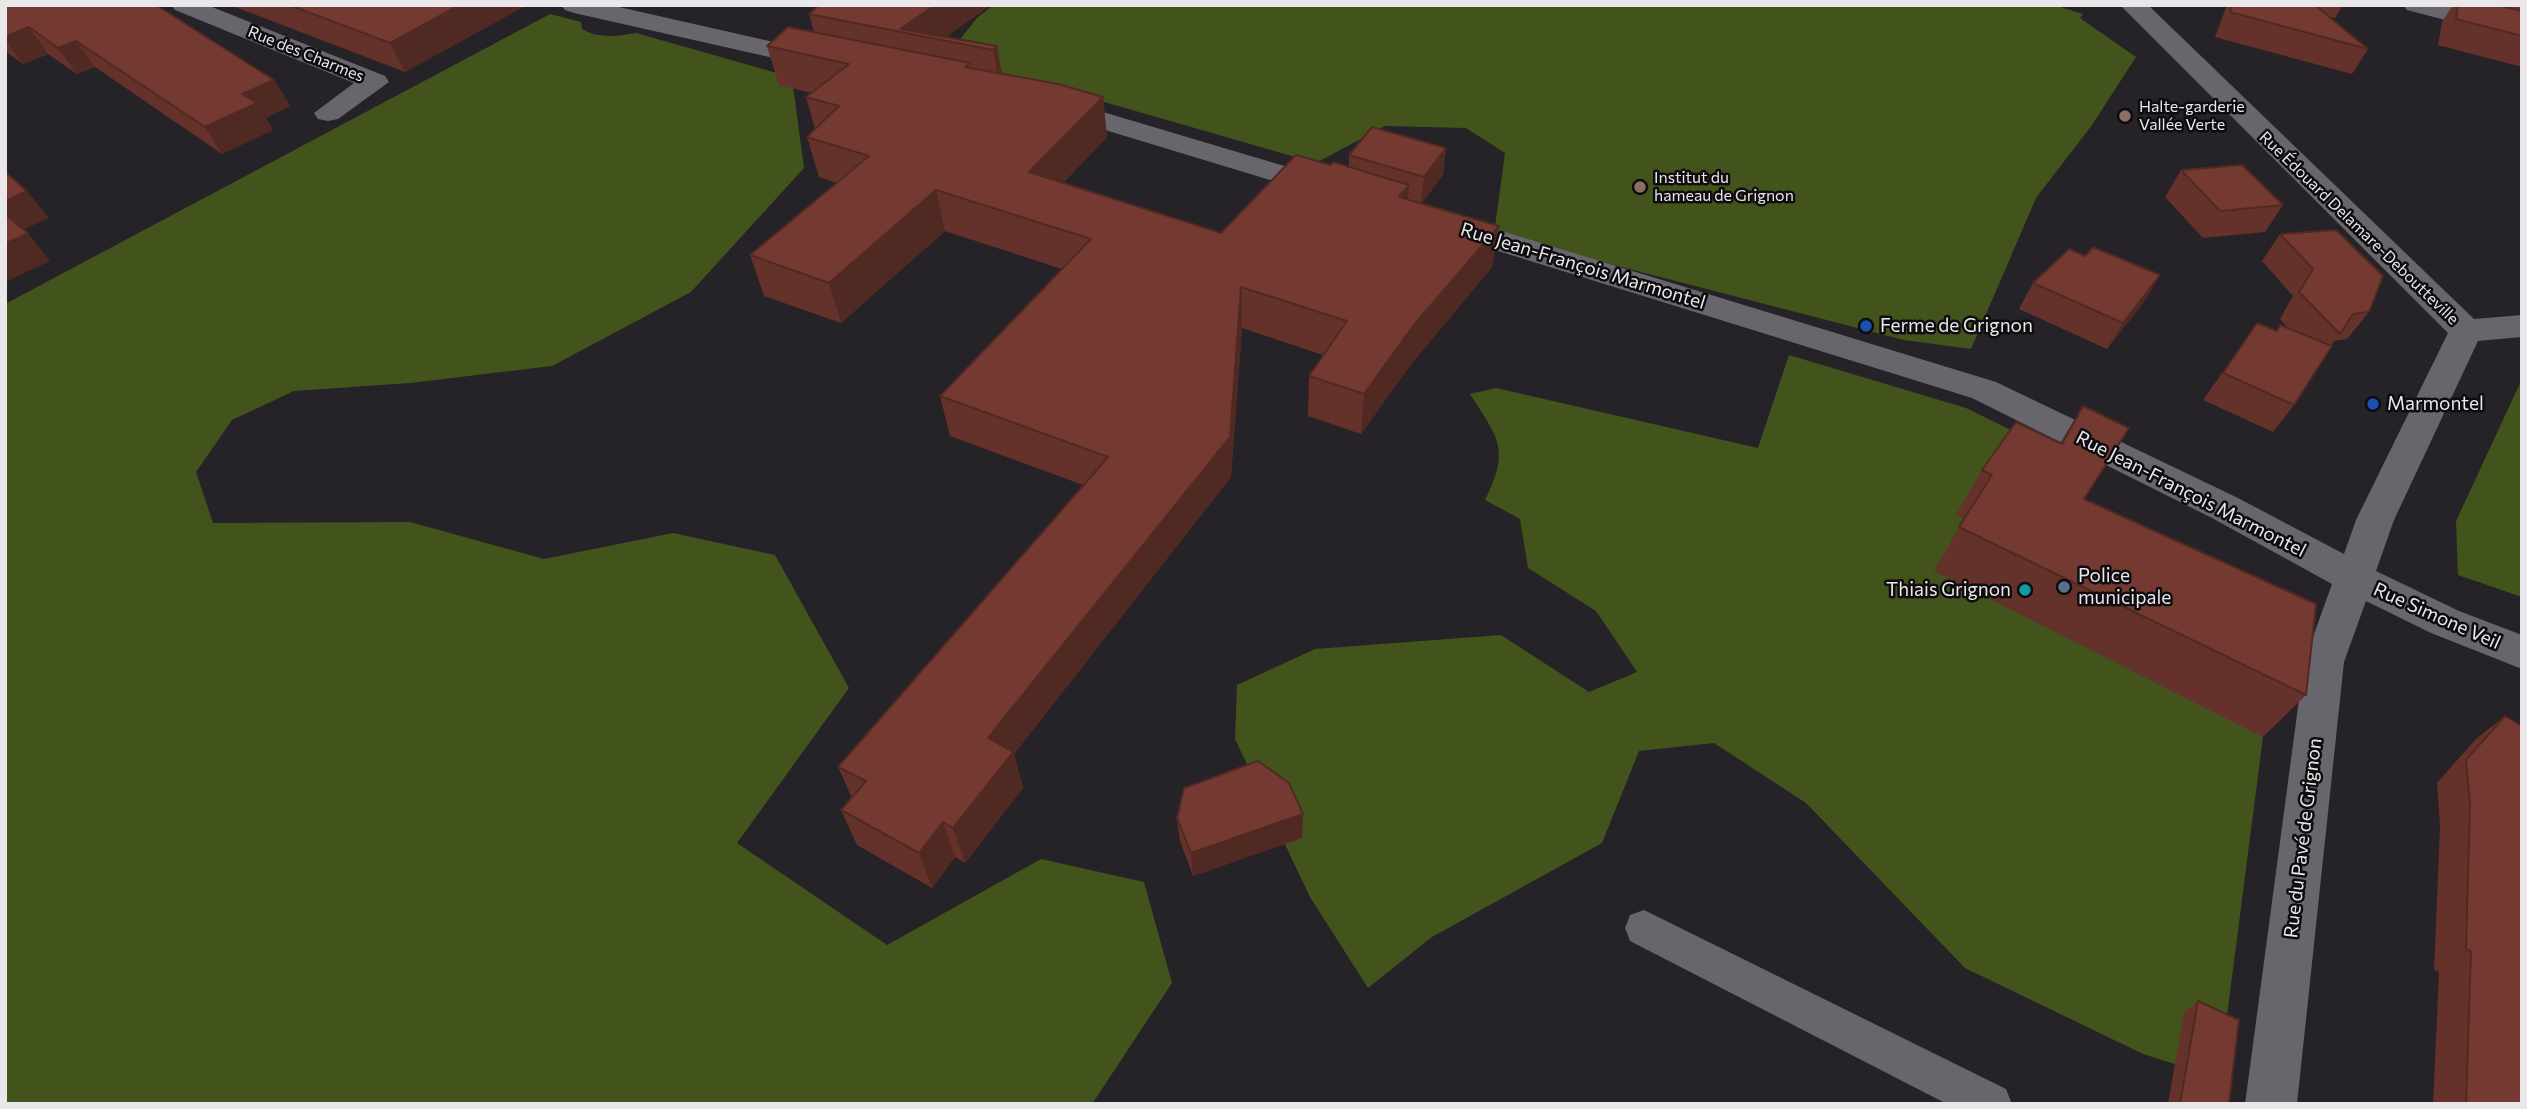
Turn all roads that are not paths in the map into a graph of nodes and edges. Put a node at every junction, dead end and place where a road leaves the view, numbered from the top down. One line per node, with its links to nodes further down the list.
1 (184, 5): 8 (street, Rue des Charmes)
2 (574, 5): 6 (street)
3 (2133, 5): 12 (street, Rue Édouard Delamare-Deboutteville)
4 (2416, 5): 5 (street)
5 (2522, 32)
6 (849, 68)
7 (1032, 102): 9 (street)
8 (328, 113)
9 (1351, 195)
10 (1418, 216): 13 (street, Rue Jean-François Marmontel)
11 (2522, 326): 12 (street)
12 (2466, 331): 13 (street, Rue du Pavé de Grignon)
13 (2353, 577): 14 (street, Rue Simone Veil); 17 (street, Rue du Pavé de Grignon)
14 (2522, 653)
15 (1644, 928): 16 (lane)
16 (1991, 1104)
17 (2272, 1104)

